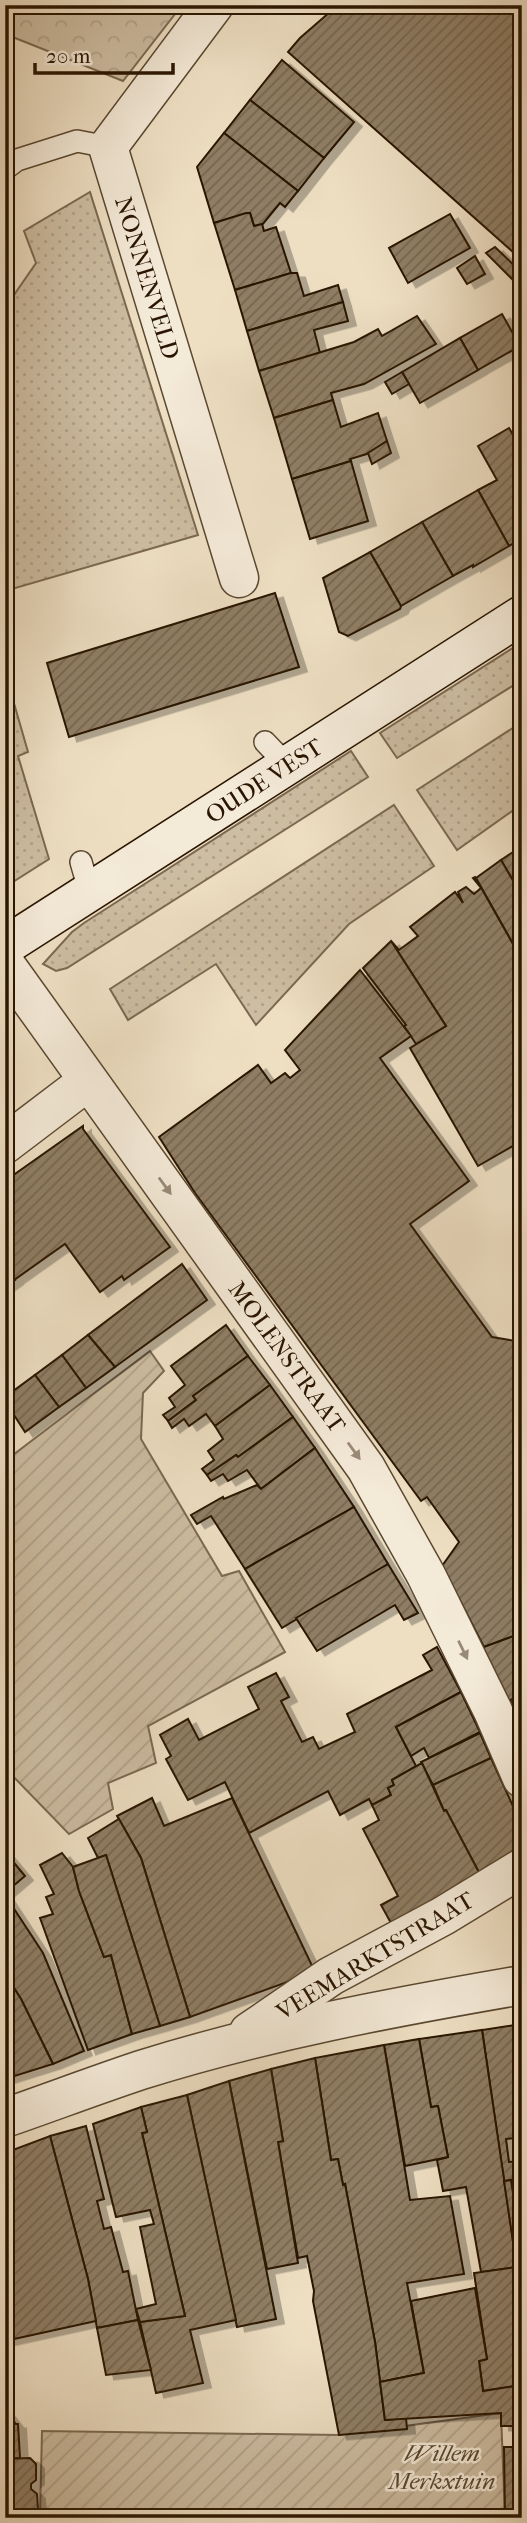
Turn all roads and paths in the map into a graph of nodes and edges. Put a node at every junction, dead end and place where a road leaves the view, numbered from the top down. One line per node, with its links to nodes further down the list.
1 (214, 5): 2 (street)
2 (108, 147): 3 (lane); 4 (street, NONNENVELD)
3 (5, 169)
4 (239, 578)
5 (522, 615): 6 (street, OUDE VEST)
6 (5, 946)
7 (5, 964): 8 (street, MOLENSTRAAT)
8 (88, 1081): 9 (street); 10 (street, MOLENSTRAAT, one-way to 10)
9 (5, 1144)
10 (522, 1778)
11 (522, 1867): 13 (street, VEEMARKTSTRAAT)
12 (522, 1985): 13 (street, VEEMARKTSTRAAT)
13 (230, 2046): 14 (street, VEEMARKTSTRAAT)
14 (5, 2118)

